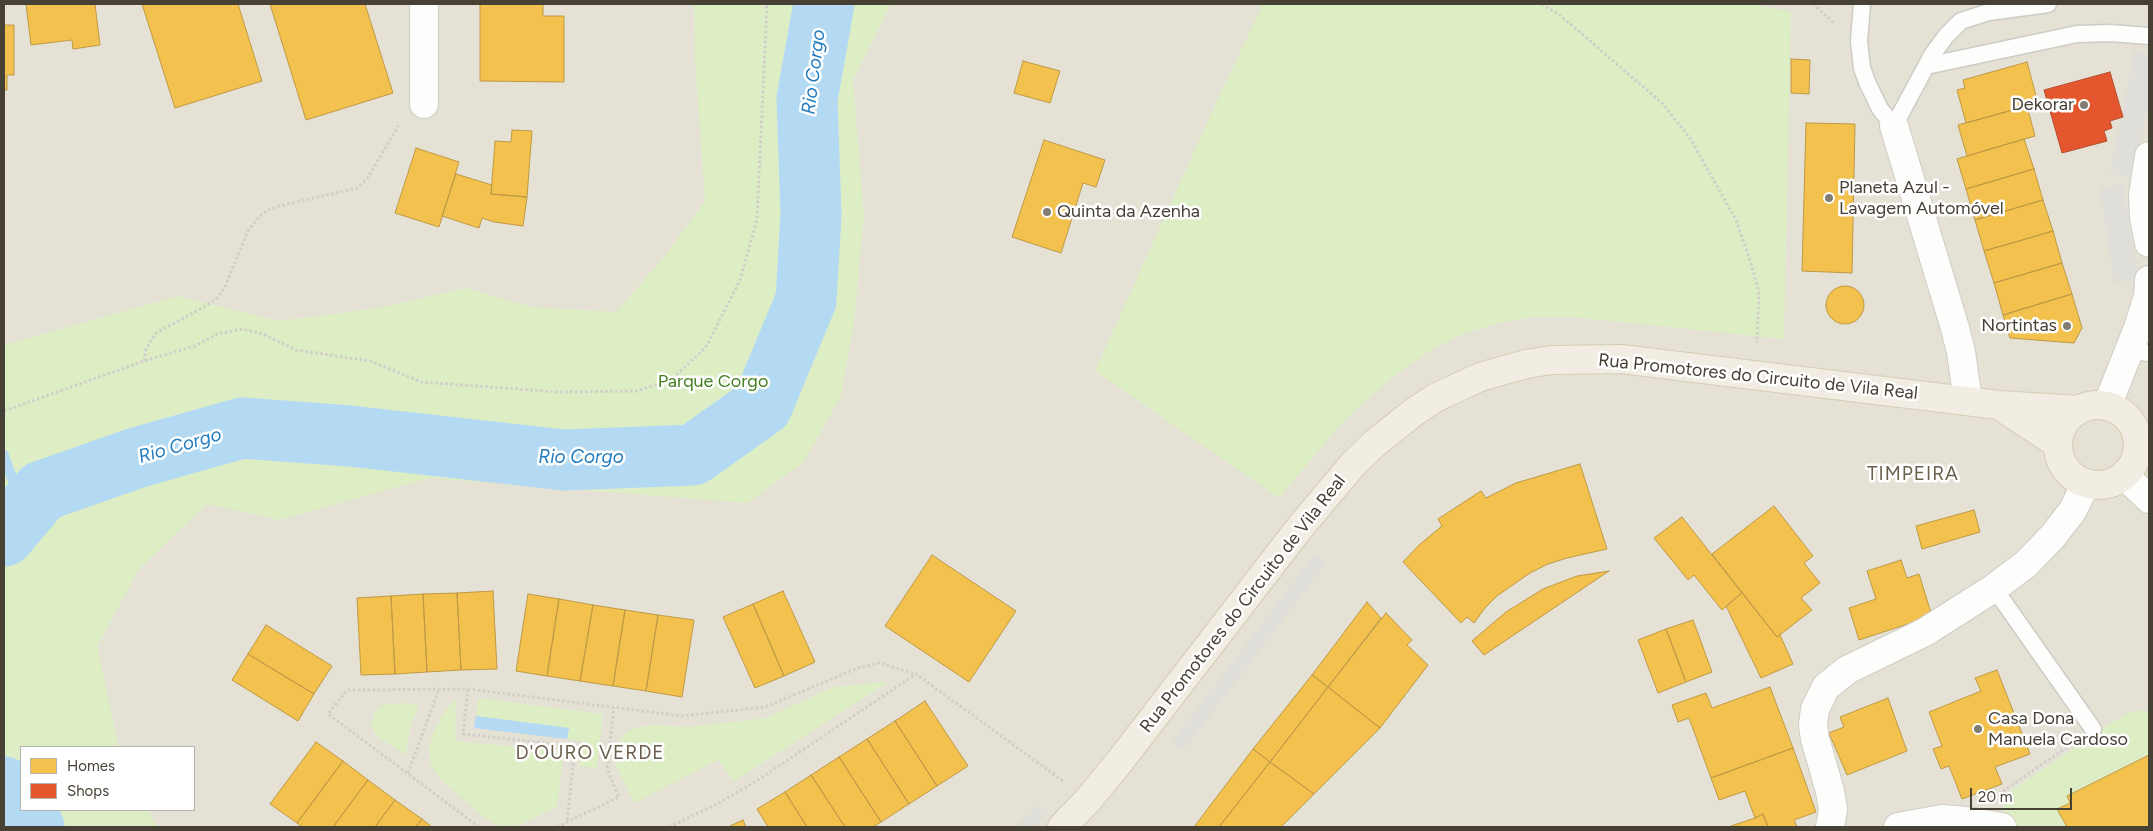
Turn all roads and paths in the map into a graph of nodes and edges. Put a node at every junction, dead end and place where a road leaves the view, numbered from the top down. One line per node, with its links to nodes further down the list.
1 (424, 4): 8 (street)
2 (766, 4): 14 (path)
3 (1542, 4): 15 (path)
4 (1862, 4): 9 (lane)
5 (2048, 4): 7 (lane)
6 (2149, 36): 7 (lane)
7 (1926, 66): 9 (lane)
8 (424, 104): 14 (path)
9 (1894, 126): 16 (street)
10 (2148, 170): 11 (street)
11 (2149, 243)
12 (2149, 280): 13 (street)
13 (2140, 352): 19 (street)
14 (144, 361): 20 (path)
15 (1754, 375): 16 (main road, Rua Promotores do Circuito de Vila Real); 33 (main road, Rua Promotores do Circuito de Vila Real)
16 (1968, 401): 17 (main road, Rua Promotores do Circuito de Vila Real)
17 (1999, 405): 18 (main road, Rua Promotores do Circuito de Vila Real); 22 (main road)
18 (2078, 410): 19 (main road); 22 (main road)
19 (2114, 410): 21 (main road); 23 (main road)
20 (5, 411)
21 (2149, 419)
22 (2058, 444): 24 (main road)
23 (2137, 459): 24 (main road); 25 (street)
24 (2086, 483): 26 (street)
25 (2149, 498)
26 (1994, 588): 31 (lane); 40 (street)
27 (916, 674): 30 (path); 33 (path); 38 (path)
28 (439, 689): 29 (path); 32 (path); 32 (path)
29 (468, 689): 30 (path); 35 (path)
30 (614, 708): 35 (path)
31 (2093, 729): 34 (path)
32 (408, 774): 36 (path)
33 (1088, 800): 39 (main road, Rua Promotores do Circuito de Vila Real)
34 (1959, 821): 41 (street); 42 (street)
35 (567, 823): 37 (path)
36 (479, 827)
37 (557, 827)
38 (669, 827)
39 (1062, 827)
40 (1830, 827)
41 (1898, 827)
42 (2002, 827)

